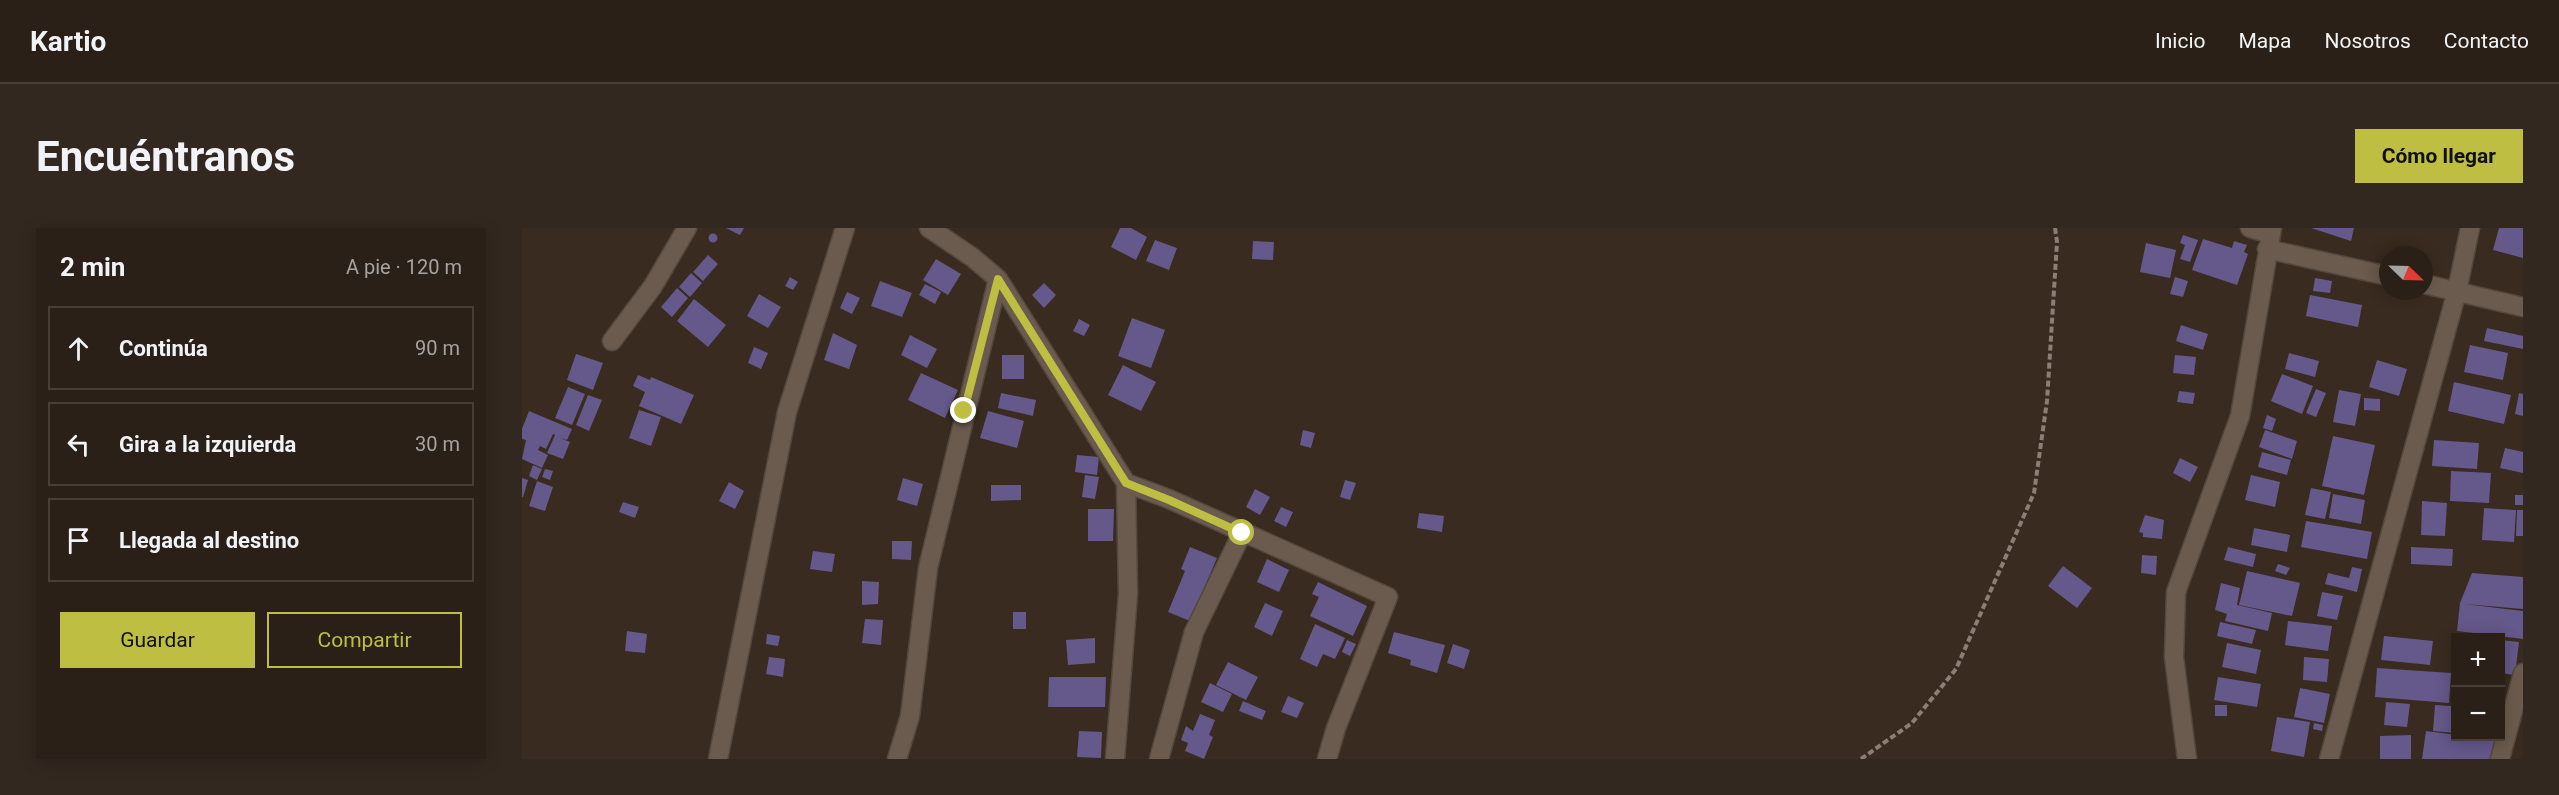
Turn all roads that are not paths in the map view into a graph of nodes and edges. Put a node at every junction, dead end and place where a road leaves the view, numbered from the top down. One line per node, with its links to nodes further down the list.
1 (687, 228): 12 (street)
2 (845, 228): 16 (street)
3 (929, 228): 8 (street)
4 (2250, 228): 6 (street)
5 (2470, 228): 10 (street)
6 (2270, 237): 7 (street); 21 (street)
7 (2379, 273)
8 (998, 279): 13 (street); 17 (street)
9 (2433, 286): 10 (street)
10 (2457, 291): 11 (street); 22 (street)
11 (2523, 307)
12 (612, 341)
13 (1126, 483): 14 (street); 18 (street)
14 (1242, 533): 19 (street); 20 (street)
15 (2523, 673): 23 (street)
16 (718, 759)
17 (897, 759)
18 (1115, 759)
19 (1159, 759)
20 (1327, 759)
21 (2187, 759)
22 (2329, 759)
23 (2500, 759)

